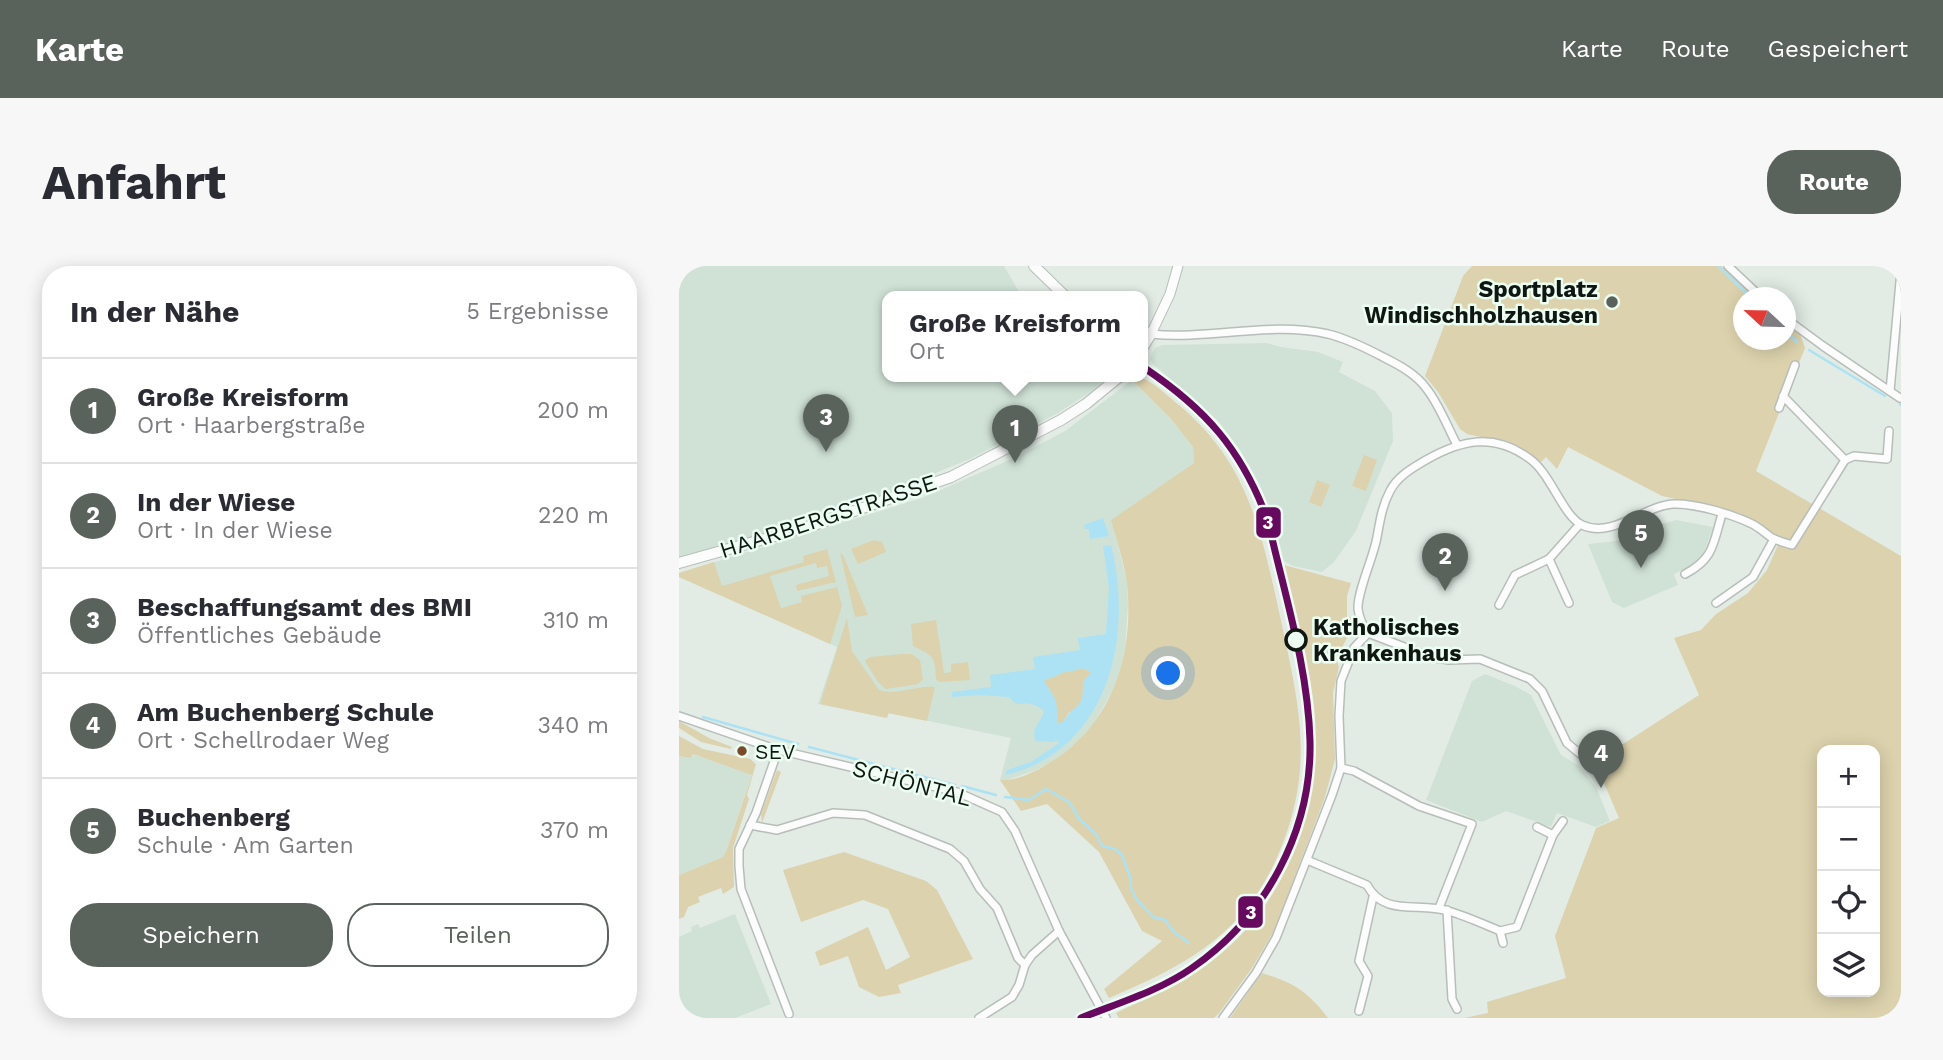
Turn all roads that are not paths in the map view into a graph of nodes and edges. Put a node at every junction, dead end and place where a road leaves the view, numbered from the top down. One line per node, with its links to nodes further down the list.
1 (1034, 266): 6 (main road)
2 (1178, 266): 8 (street)
3 (1728, 266): 5 (street)
4 (1901, 271): 11 (street)
5 (1750, 287)
6 (1060, 291)
7 (1796, 326): 14 (street)
8 (1148, 331)
9 (1148, 333): 19 (street)
10 (1795, 365): 15 (street)
11 (1892, 380): 13 (street); 14 (street)
12 (1114, 382): 25 (main road, HAARBERGSTRASSE)
13 (1901, 390)
14 (1890, 391): 16 (street)
15 (1783, 396): 17 (street); 20 (street)
16 (1901, 398)
17 (1779, 408)
18 (1889, 431): 20 (street)
19 (1457, 445): 22 (street); 30 (street)
20 (1845, 460): 23 (street)
21 (1722, 514): 22 (street); 23 (street); 26 (street)
22 (1580, 524): 24 (street)
23 (1774, 539): 28 (street)
24 (1549, 559): 27 (street); 29 (street)
25 (679, 563)
26 (1685, 574)
27 (1569, 603)
28 (1716, 603)
29 (1499, 606)
30 (1368, 633): 33 (street); 34 (street)
31 (679, 716): 32 (street, SCHÖNTAL)
32 (778, 750): 36 (street); 42 (street, SCHÖNTAL)
33 (1585, 758)
34 (1341, 768): 39 (street); 41 (street)
35 (1563, 821): 38 (street)
36 (750, 825): 45 (street); 48 (street)
37 (1537, 827): 38 (street)
38 (1553, 835): 43 (street)
39 (1307, 860): 40 (street); 51 (street)
40 (1373, 897): 41 (street); 47 (street)
41 (1443, 909): 43 (street); 46 (street)
42 (1059, 931): 45 (street); 50 (street, SCHÖNTAL)
43 (1500, 931): 44 (street)
44 (1503, 943)
45 (1024, 965): 49 (street)
46 (1457, 1009)
47 (1359, 1012)
48 (789, 1014)
49 (979, 1018)
50 (1107, 1018)
51 (1223, 1018)

